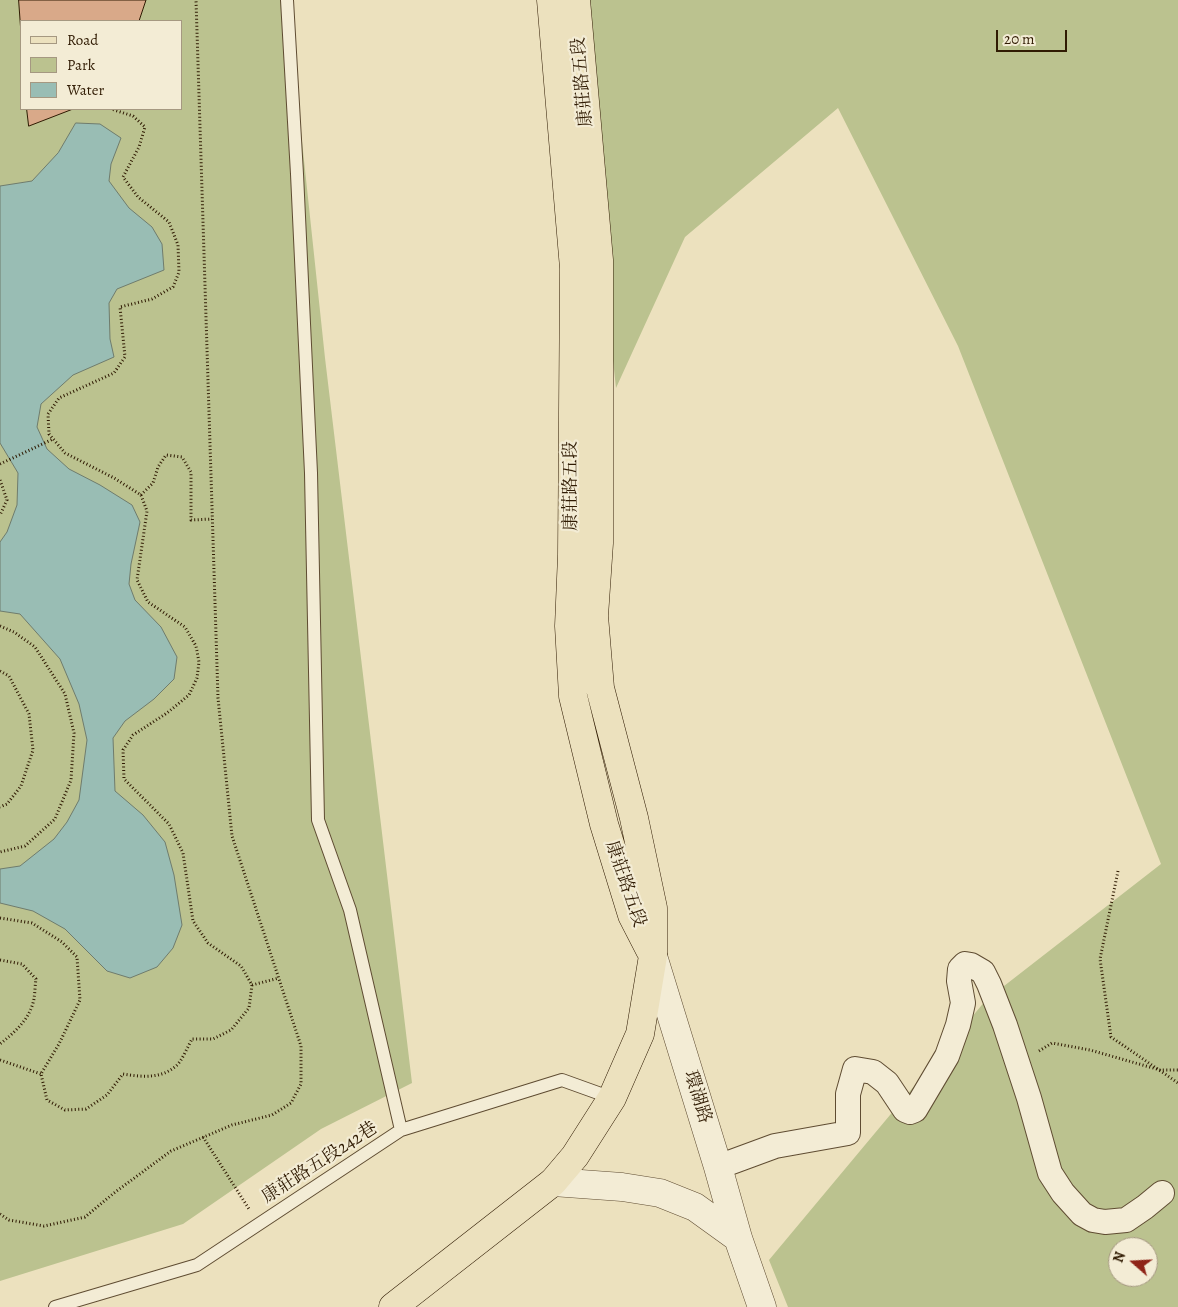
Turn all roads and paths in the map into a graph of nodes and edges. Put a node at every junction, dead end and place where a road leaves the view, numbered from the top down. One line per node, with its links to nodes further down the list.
1 (196, 0): 11 (path)
2 (287, 0): 30 (lane)
3 (551, 0): 18 (main road, 康莊路五段)
4 (576, 0): 18 (main road, 康莊路五段)
5 (114, 110): 6 (path)
6 (51, 440): 7 (path); 9 (path)
7 (2, 463)
8 (0, 480): 10 (path)
9 (141, 495): 11 (path); 21 (path)
10 (0, 515)
11 (212, 519): 20 (path)
12 (0, 626): 15 (path)
13 (0, 671): 14 (path)
14 (0, 808)
15 (0, 852)
16 (1118, 871): 25 (path)
17 (0, 918): 27 (path)
18 (653, 956): 29 (main road); 32 (street, 環湖路)
19 (0, 960): 22 (path)
20 (279, 978): 21 (path); 31 (path)
21 (252, 985): 27 (path)
22 (0, 1044)
23 (0, 1060): 27 (path)
24 (1018, 1064): 25 (path); 32 (street); 34 (street)
25 (1160, 1070): 26 (path); 28 (path)
26 (1178, 1070)
27 (41, 1074)
28 (1178, 1083)
29 (612, 1098): 30 (lane, 康莊路五段242巷); 33 (main road)
30 (401, 1130): 36 (lane, 康莊路五段242巷)
31 (203, 1137): 35 (path); 36 (path)
32 (718, 1167): 37 (street, 環湖路)
33 (553, 1182): 37 (street); 39 (main road)
34 (1162, 1193)
35 (0, 1214)
36 (259, 1224): 38 (lane, 康莊路五段242巷)
37 (738, 1238): 40 (street, 環湖路)
38 (55, 1307)
39 (393, 1307)
40 (762, 1307)

